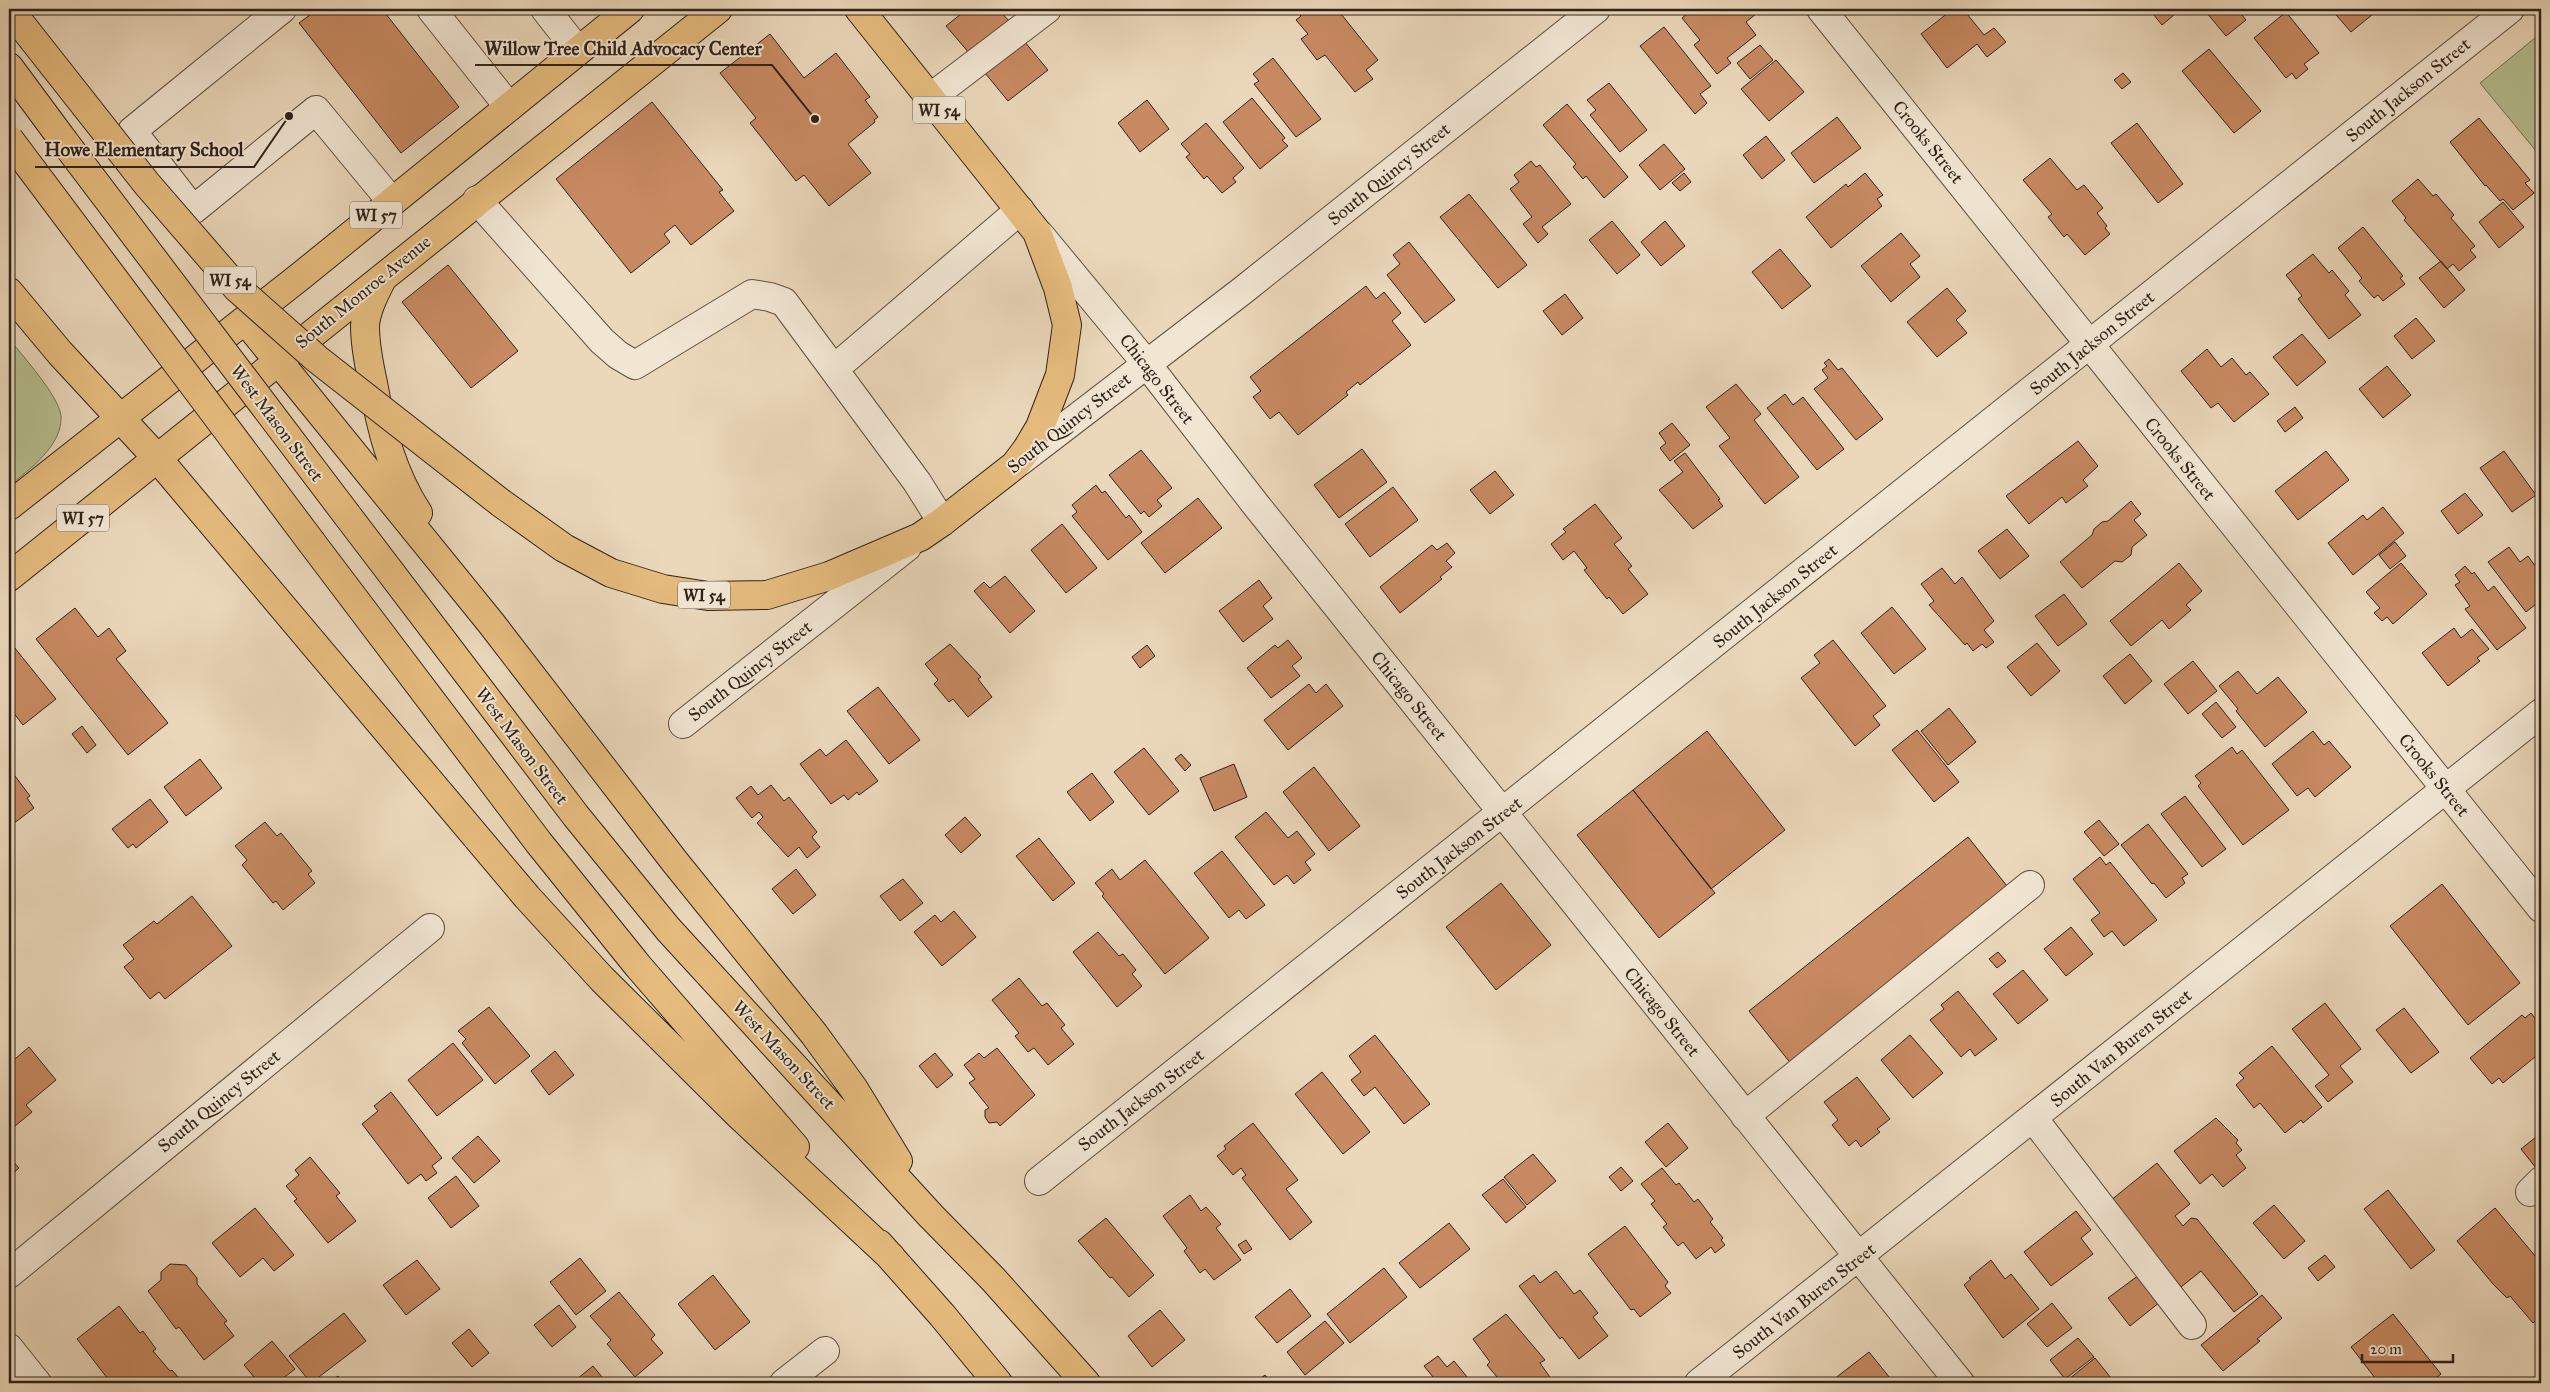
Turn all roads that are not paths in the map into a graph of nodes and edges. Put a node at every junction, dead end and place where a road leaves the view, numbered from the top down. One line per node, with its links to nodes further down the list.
1 (9, 9): 32 (main road, WI 54, bridge)
2 (282, 9): 18 (street)
3 (431, 9): 15 (street)
4 (545, 9): 12 (street)
5 (630, 9): 12 (main road, WI 57)
6 (718, 9): 17 (main road, South Monroe Avenue)
7 (859, 9): 14 (main road, Chicago Street / WI 54)
8 (1047, 9): 14 (street)
9 (1596, 9): 26 (street, South Quincy Street)
10 (1821, 9): 24 (street, Crooks Street)
11 (2510, 9): 24 (street, South Jackson Street)
12 (578, 51): 15 (main road, WI 57)
13 (9, 67): 45 (main road, West Mason Street, bridge)
14 (930, 98): 19 (main road, Chicago Street / WI 54)
15 (509, 107): 18 (main road, WI 57)
16 (9, 139): 46 (main road, bridge)
17 (477, 200): 21 (main road, South Monroe Avenue); 27 (street)
18 (392, 202): 23 (main road, WI 57)
19 (1020, 210): 20 (main road, Chicago Street / WI 54); 27 (street)
20 (1037, 232): 26 (street, Chicago Street); 30 (main road, WI 54)
21 (383, 276): 25 (main road, South Monroe Avenue); 34 (main road)
22 (9, 292): 28 (main road)
23 (245, 320): 25 (main road); 28 (main road, WI 57)
24 (2090, 345): 37 (street, Crooks Street); 38 (street, South Jackson Street)
25 (279, 360): 29 (main road, South Monroe Avenue); 34 (main road)
26 (1146, 363): 30 (street, South Quincy Street); 38 (street, Chicago Street)
27 (834, 369): 32 (street)
28 (120, 418): 29 (main road); 31 (main road, WI 57)
29 (158, 459): 33 (main road, South Monroe Avenue / WI 57); 46 (main road)
30 (1015, 465): 32 (main road, South Quincy Street / WI 54)
31 (9, 506)
32 (931, 530): 36 (street, South Quincy Street)
33 (9, 577)
34 (491, 623): 45 (main road)
35 (2541, 713): 37 (street, South Van Buren Street)
36 (683, 724)
37 (2446, 789): 40 (street, Crooks Street); 43 (street, South Van Buren Street)
38 (1503, 813): 42 (street, Chicago Street); 44 (street, South Jackson Street)
39 (2030, 884): 42 (street)
40 (2541, 908)
41 (430, 928): 48 (street, South Quincy Street)
42 (1746, 1116): 47 (street, Chicago Street)
43 (2033, 1118): 47 (street, South Van Buren Street); 49 (street)
44 (1039, 1181)
45 (932, 1216): 55 (main road, West Mason Street)
46 (891, 1257): 54 (main road)
47 (1859, 1257): 56 (street, South Van Buren Street); 57 (street, Chicago Street)
48 (9, 1274)
49 (2192, 1325)
50 (9, 1348): 52 (street)
51 (824, 1351): 53 (street)
52 (37, 1383)
53 (784, 1383)
54 (998, 1383)
55 (1086, 1383)
56 (1699, 1383)
57 (1960, 1383)

